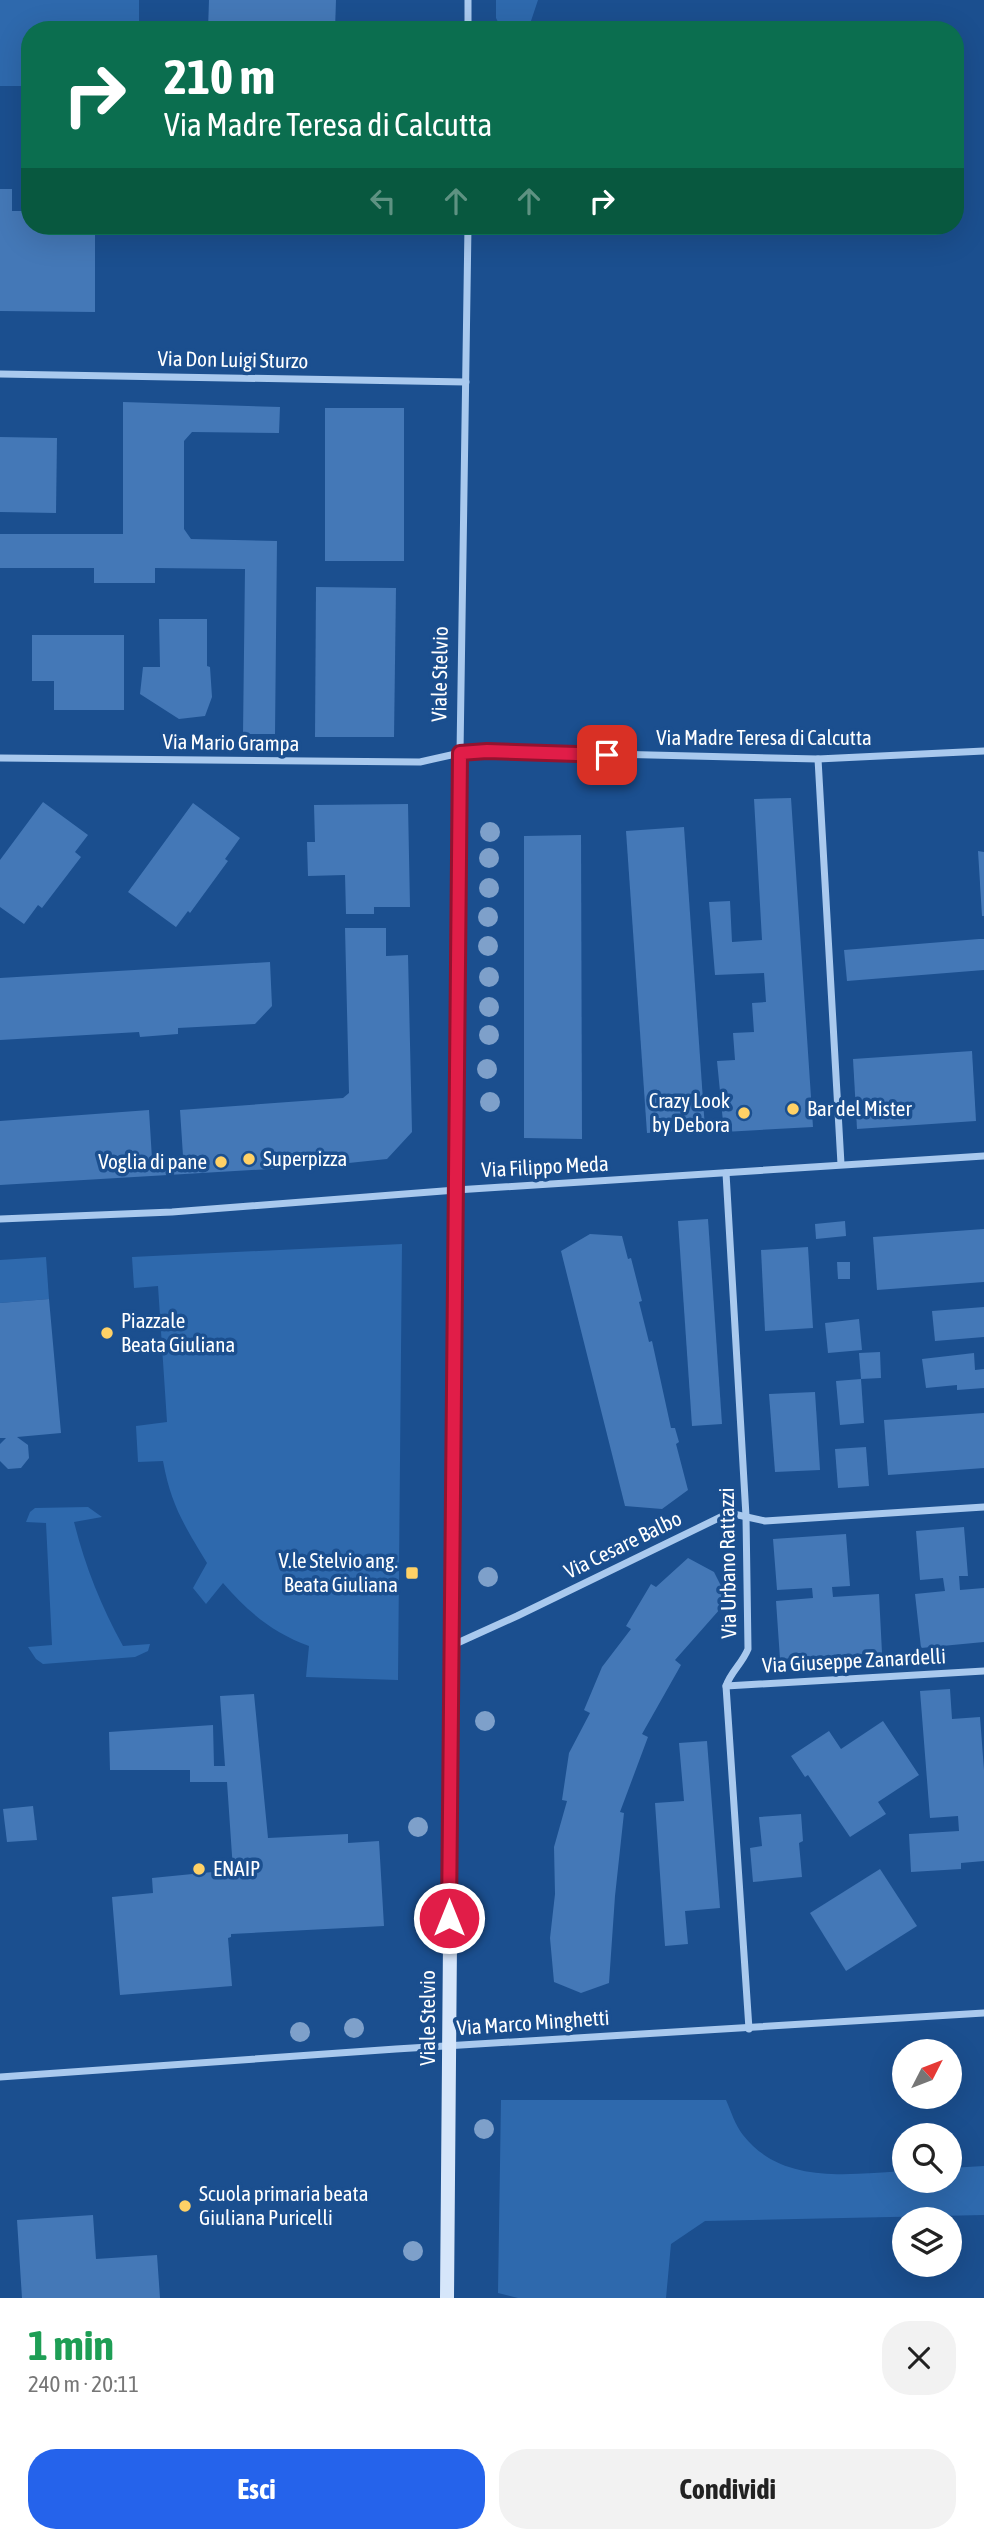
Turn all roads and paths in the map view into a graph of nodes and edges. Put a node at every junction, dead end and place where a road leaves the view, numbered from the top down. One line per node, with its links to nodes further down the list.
1 (468, 0): 2 (street)
2 (468, 21)
3 (468, 235): 5 (street, Viale Stelvio)
4 (0, 374): 5 (street, Via Don Luigi Sturzo)
5 (466, 382): 7 (street, Viale Stelvio)
6 (984, 751): 9 (street, Via Madre Teresa di Calcutta)
7 (460, 753): 8 (street, Via Mario Grampa); 9 (street, Via Madre Teresa di Calcutta); 13 (street, Viale Stelvio)
8 (0, 758)
9 (818, 759): 11 (street)
10 (984, 1156): 11 (street, Via Filippo Meda)
11 (841, 1164): 12 (street, Via Filippo Meda)
12 (726, 1173): 13 (street, Via Filippo Meda); 16 (street, Via Urbano Rattazzi)
13 (456, 1190): 14 (street, Via Filippo Meda); 17 (street, Viale Stelvio)
14 (0, 1219)
15 (984, 1507): 16 (street, Via Cesare Balbo)
16 (746, 1517): 17 (street, Via Cesare Balbo); 19 (street, Via Urbano Rattazzi)
17 (452, 1645): 22 (street, Viale Stelvio)
18 (984, 1671): 19 (street, Via Giuseppe Zanardelli)
19 (726, 1686): 21 (street)
20 (984, 2013): 21 (street, Via Marco Minghetti)
21 (748, 2029): 22 (street, Via Marco Minghetti)
22 (449, 2046): 23 (street, Via Marco Minghetti); 24 (street, Viale Stelvio)
23 (0, 2077)
24 (447, 2298)

